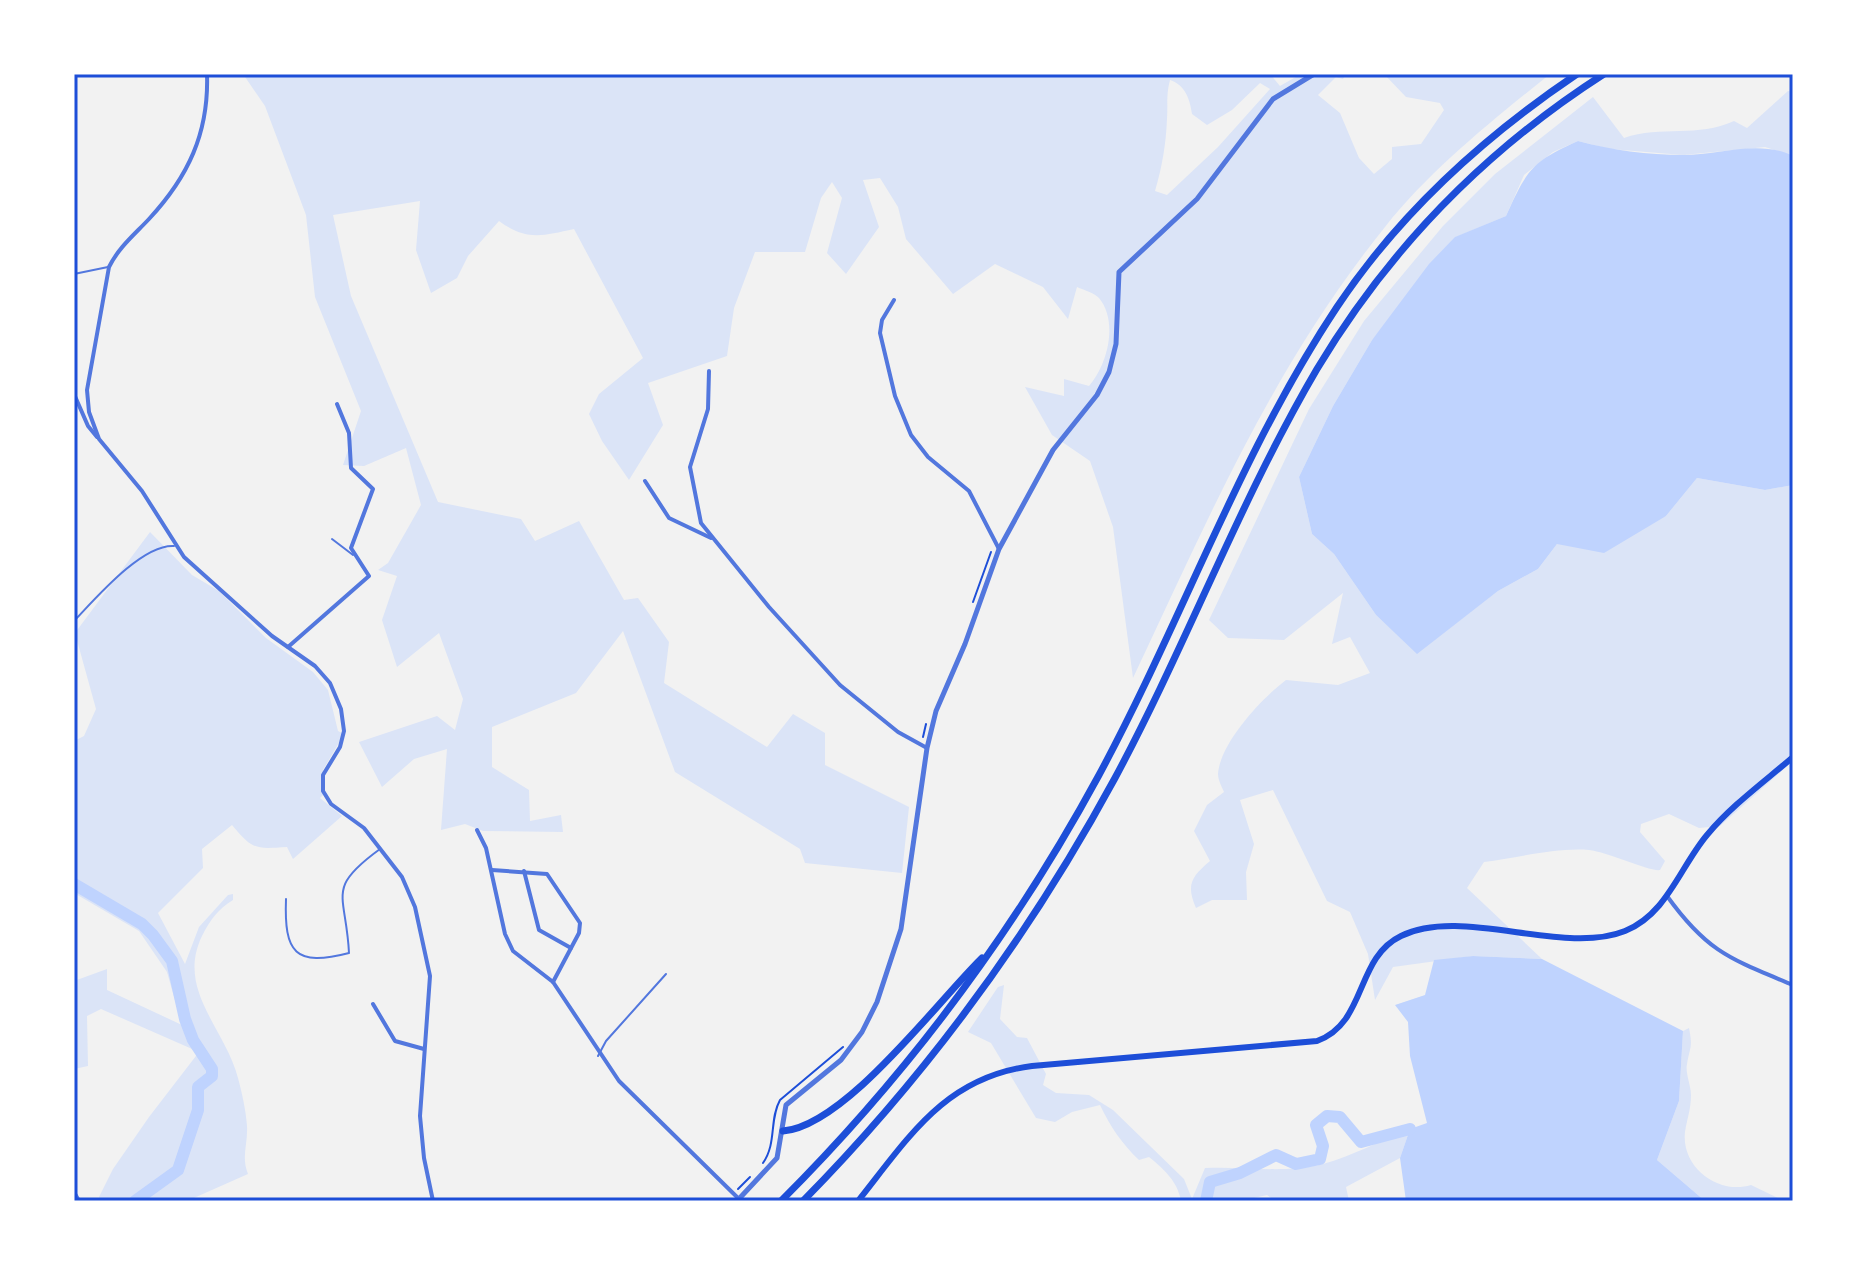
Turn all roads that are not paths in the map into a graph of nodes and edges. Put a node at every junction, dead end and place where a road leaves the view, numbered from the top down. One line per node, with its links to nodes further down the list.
1 (207, 74): 5 (street)
2 (1314, 74): 16 (street)
3 (1577, 74): 28 (highway)
4 (1604, 74): 42 (highway)
5 (109, 267): 6 (lane); 11 (street)
6 (74, 274)
7 (894, 300): 16 (street)
8 (709, 371): 14 (street)
9 (74, 394): 11 (street)
10 (337, 404): 17 (street)
11 (99, 439): 15 (street)
12 (645, 481): 14 (street)
13 (332, 539): 17 (lane)
14 (716, 542): 20 (street)
15 (174, 546): 18 (lane); 19 (street)
16 (997, 547): 20 (street)
17 (353, 555): 19 (street)
18 (74, 621)
19 (288, 647): 23 (street)
20 (927, 748): 36 (street)
21 (1793, 757): 26 (main road)
22 (477, 830): 24 (street)
23 (381, 848): 27 (lane); 34 (street)
24 (491, 870): 25 (street); 31 (street)
25 (524, 871): 29 (street); 29 (street)
26 (1667, 896): 32 (street); 43 (main road)
27 (286, 899)
28 (998, 942): 36 (highway); 41 (highway)
29 (571, 948): 31 (street)
30 (666, 974): 35 (lane)
31 (553, 982): 35 (street)
32 (1793, 985)
33 (373, 1004): 34 (street)
34 (425, 1049): 40 (street)
35 (598, 1056): 38 (street)
36 (783, 1131): 38 (street)
37 (74, 1192): 39 (street)
38 (738, 1200)
39 (79, 1201)
40 (433, 1201)
41 (781, 1201)
42 (803, 1201)
43 (858, 1201)

